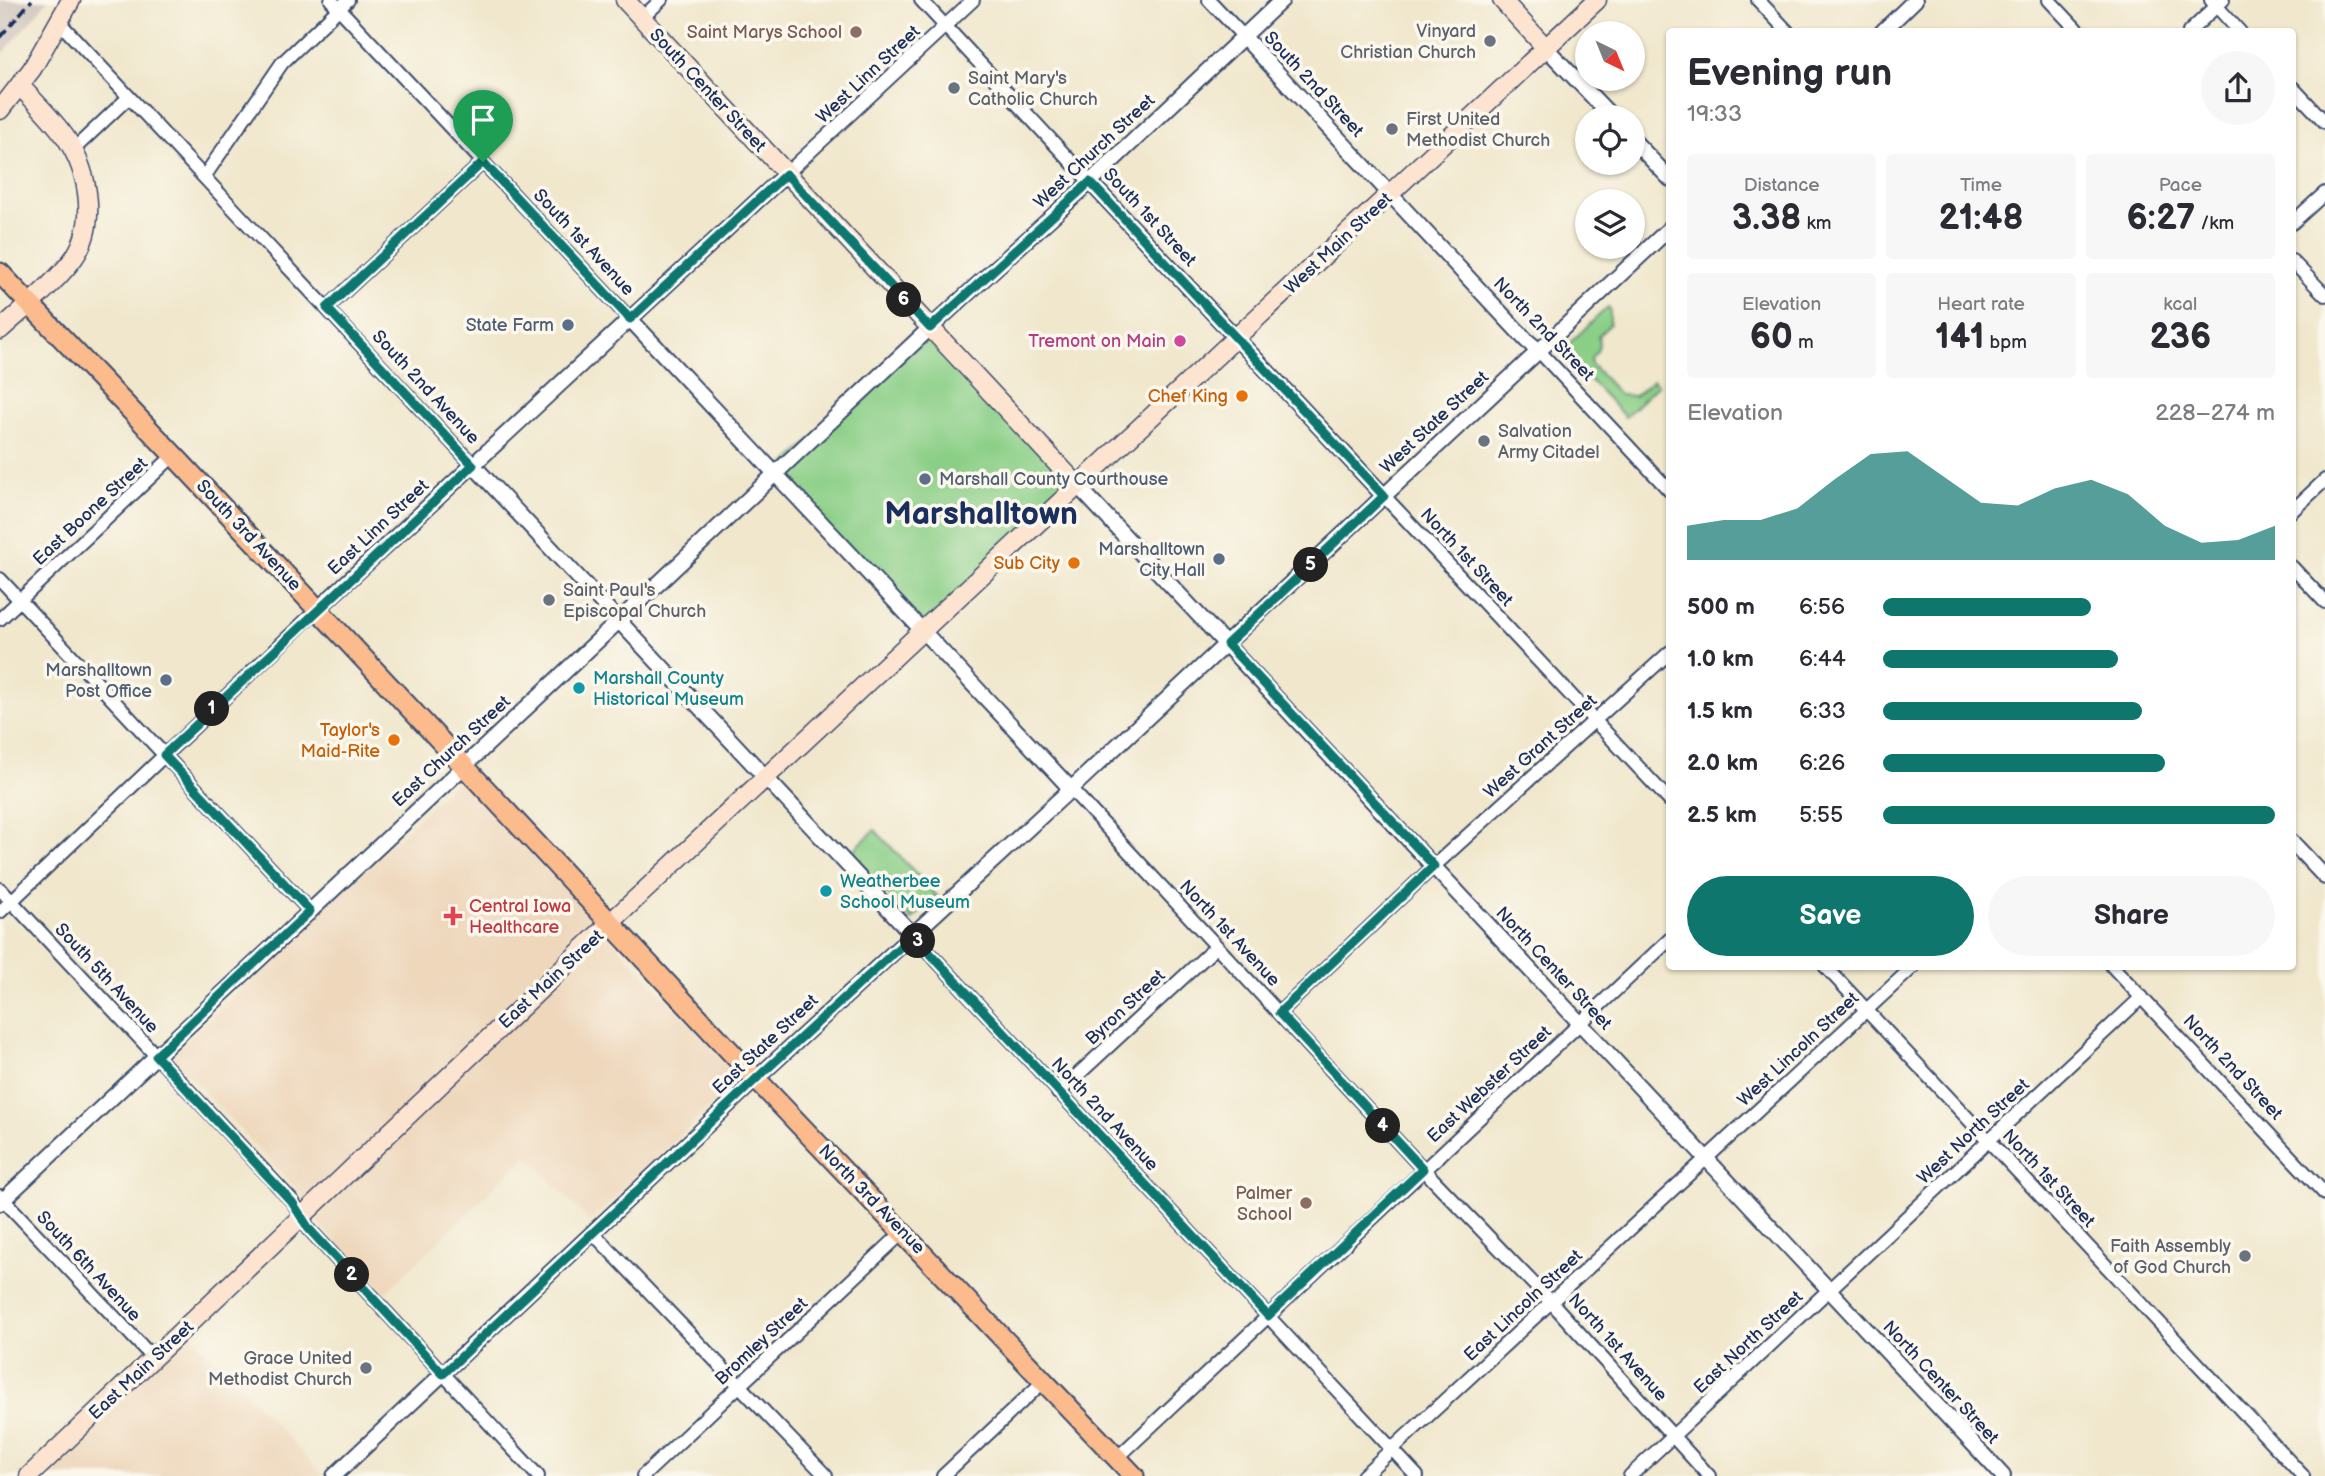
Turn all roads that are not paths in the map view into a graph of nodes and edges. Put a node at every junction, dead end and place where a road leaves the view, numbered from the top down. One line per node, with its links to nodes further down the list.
1 (71, 0): 16 (main road)
2 (625, 0): 15 (main road, South Center Street)
3 (661, 0): 15 (street)
4 (921, 0): 17 (street, South 1st Street)
5 (974, 0): 17 (street, West Linn Street)
6 (1209, 0): 23 (street, South 2nd Street)
7 (1282, 0): 23 (street, West Church Street)
8 (1502, 0): 24 (main road)
9 (1598, 0): 24 (main road, West Main Street)
10 (1758, 0): 18 (street)
11 (1915, 0): 19 (street)
12 (2049, 0): 20 (street)
13 (2217, 2): 21 (street); 22 (street)
14 (339, 3): 33 (street, South 1st Avenue); 36 (street)
15 (642, 18): 34 (main road, South Center Street)
16 (59, 22): 25 (main road); 27 (street, South 2nd Avenue)
17 (945, 26): 34 (street, West Linn Street); 37 (street, South 1st Street)
18 (1784, 28)
19 (1886, 28)
20 (2074, 28)
21 (2193, 28)
22 (2237, 28)
23 (1244, 37): 37 (street, West Church Street); 39 (street, South 2nd Street)
24 (1546, 48): 28 (street); 39 (main road, West Main Street)
25 (20, 86): 29 (main road); 31 (main road)
26 (2296, 92): 30 (street)
27 (129, 97): 31 (street); 36 (street, South 2nd Avenue)
28 (1601, 105)
29 (0, 110)
30 (2325, 122)
31 (73, 150): 45 (main road)
32 (1645, 153): 35 (street)
33 (483, 162): 46 (street); 47 (street, South 1st Avenue)
34 (786, 174): 47 (street, East Linn Street); 48 (main road, South Center Street)
35 (1666, 175)
36 (204, 177): 46 (street, South 2nd Avenue)
37 (1090, 182): 48 (street, West Church Street); 50 (street, South 1st Street)
38 (2325, 192): 40 (street)
39 (1391, 195): 50 (main road, West Main Street); 51 (street, North 2nd Street)
40 (2296, 219)
41 (1666, 232): 51 (street, West State Street)
42 (2296, 265): 44 (street)
43 (2, 275): 45 (main road, South 3rd Avenue)
44 (2325, 295)
45 (29, 303): 49 (main road); 52 (main road, South 3rd Avenue)
46 (327, 308): 53 (street, South 2nd Avenue)
47 (630, 319): 53 (street, East Linn Street); 54 (street, South 1st Avenue)
48 (930, 328): 54 (street, East Church Street); 56 (main road, South Center Street)
49 (0, 330)
50 (1236, 338): 56 (main road, West Main Street); 58 (street, North 1st Street)
51 (1538, 350): 57 (street, North 2nd Street); 58 (street, West State Street)
52 (174, 455): 62 (street, East Boone Street); 64 (main road, South 3rd Avenue)
53 (473, 465): 64 (street, East Linn Street); 66 (street, South 2nd Avenue)
54 (775, 474): 66 (street, East Church Street); 67 (street, South 1st Avenue)
55 (2325, 480): 59 (street)
56 (1078, 486): 67 (main road, East Main Street); 68 (street, North Center Street)
57 (1666, 487)
58 (1384, 496): 68 (street, West State Street); 70 (street, North 1st Street)
59 (2296, 507)
60 (2296, 572): 63 (street)
61 (0, 579): 62 (street)
62 (20, 601): 65 (street, East Boone Street); 71 (street)
63 (2325, 602)
64 (318, 609): 71 (street, East Linn Street); 72 (main road, South 3rd Avenue)
65 (0, 620)
66 (618, 621): 72 (street, East Church Street); 73 (street, South 2nd Avenue)
67 (923, 632): 73 (main road, East Main Street); 74 (street, North 1st Avenue)
68 (1227, 644): 74 (street, East State Street); 77 (street, North Center Street)
69 (1666, 656): 70 (street, West Grant Street)
70 (1594, 721): 75 (street, North 1st Street); 77 (street, West Grant Street)
71 (164, 755): 80 (street, East Linn Street); 81 (street)
72 (464, 765): 81 (street, East Church Street); 83 (main road, South 3rd Avenue)
73 (765, 778): 83 (main road, East Main Street); 84 (street, North 2nd Avenue)
74 (1071, 789): 84 (street, East State Street); 86 (street, North 1st Avenue)
75 (1666, 797)
76 (2296, 846): 78 (street)
77 (1434, 866): 92 (street, West Grant Street); 93 (street, North Center Street)
78 (2325, 877)
79 (0, 889): 80 (street, South 5th Avenue)
80 (11, 901): 82 (street, East Linn Street); 94 (street, South 5th Avenue)
81 (310, 911): 94 (street, East Church Street)
82 (0, 912)
83 (611, 922): 95 (main road, North 3rd Avenue); 102 (main road, East Main Street)
84 (913, 935): 95 (street, East State Street); 96 (street, North 2nd Avenue)
85 (1666, 943): 93 (street, East Webster Street)
86 (1216, 947): 92 (street, North 1st Avenue); 96 (street, Byron Street)
87 (1829, 970): 91 (street, North 1st Street)
88 (1909, 970): 91 (street, West Lincoln Street)
89 (2116, 970): 90 (street, North 2nd Street)
90 (2142, 998): 97 (street, West North Street); 100 (street, North 2nd Street)
91 (1867, 1010): 97 (street, North 1st Street); 98 (street, West Lincoln Street)
92 (1279, 1013): 99 (street, North 1st Avenue)
93 (1578, 1023): 98 (street, North Center Street); 99 (street, East Webster Street)
94 (156, 1056): 101 (street, East Church Street); 102 (street, South 5th Avenue)
95 (756, 1079): 103 (main road, North 3rd Avenue); 104 (street, East State Street)
96 (1058, 1093): 107 (street, North 2nd Avenue)
97 (1988, 1141): 105 (street, West North Street); 127 (street, North 1st Street)
98 (1706, 1158): 105 (street, North Center Street); 106 (street, East Lincoln Street)
99 (1423, 1169): 106 (street, North 1st Avenue); 107 (street, East Webster Street)
100 (2325, 1194)
101 (1, 1200): 108 (street, South 6th Avenue)
102 (301, 1215): 108 (main road, East Main Street); 109 (street, South 5th Avenue)
103 (903, 1232): 110 (main road, North 3rd Avenue); 111 (street, Bromley Street)
104 (593, 1233): 109 (street, East State Street); 111 (street)
105 (1829, 1292): 112 (street, East North Street); 126 (street, North Center Street)
106 (1552, 1303): 112 (street, North 1st Avenue); 113 (street, East Lincoln Street)
107 (1268, 1316): 113 (street, North 2nd Avenue); 114 (street, East Webster Street)
108 (154, 1359): 115 (main road, East Main Street)
109 (443, 1374): 116 (street, East State Street); 117 (street, South 5th Avenue)
110 (1044, 1381): 114 (main road, North 3rd Avenue); 120 (street)
111 (740, 1385): 118 (street, Bromley Street); 119 (street)
112 (1672, 1437): 124 (street, East North Street); 125 (street, North 1st Avenue)
113 (1392, 1449): 122 (street, East Lincoln Street); 123 (street, North 2nd Avenue)
114 (1117, 1458): 121 (main road, North 3rd Avenue)
115 (29, 1476)
116 (334, 1476)
117 (538, 1476)
118 (643, 1476)
119 (826, 1476)
120 (943, 1476)
121 (1134, 1476)
122 (1363, 1476)
123 (1417, 1476)
124 (1630, 1476)
125 (1709, 1476)
126 (2003, 1476)
127 (2303, 1476)

